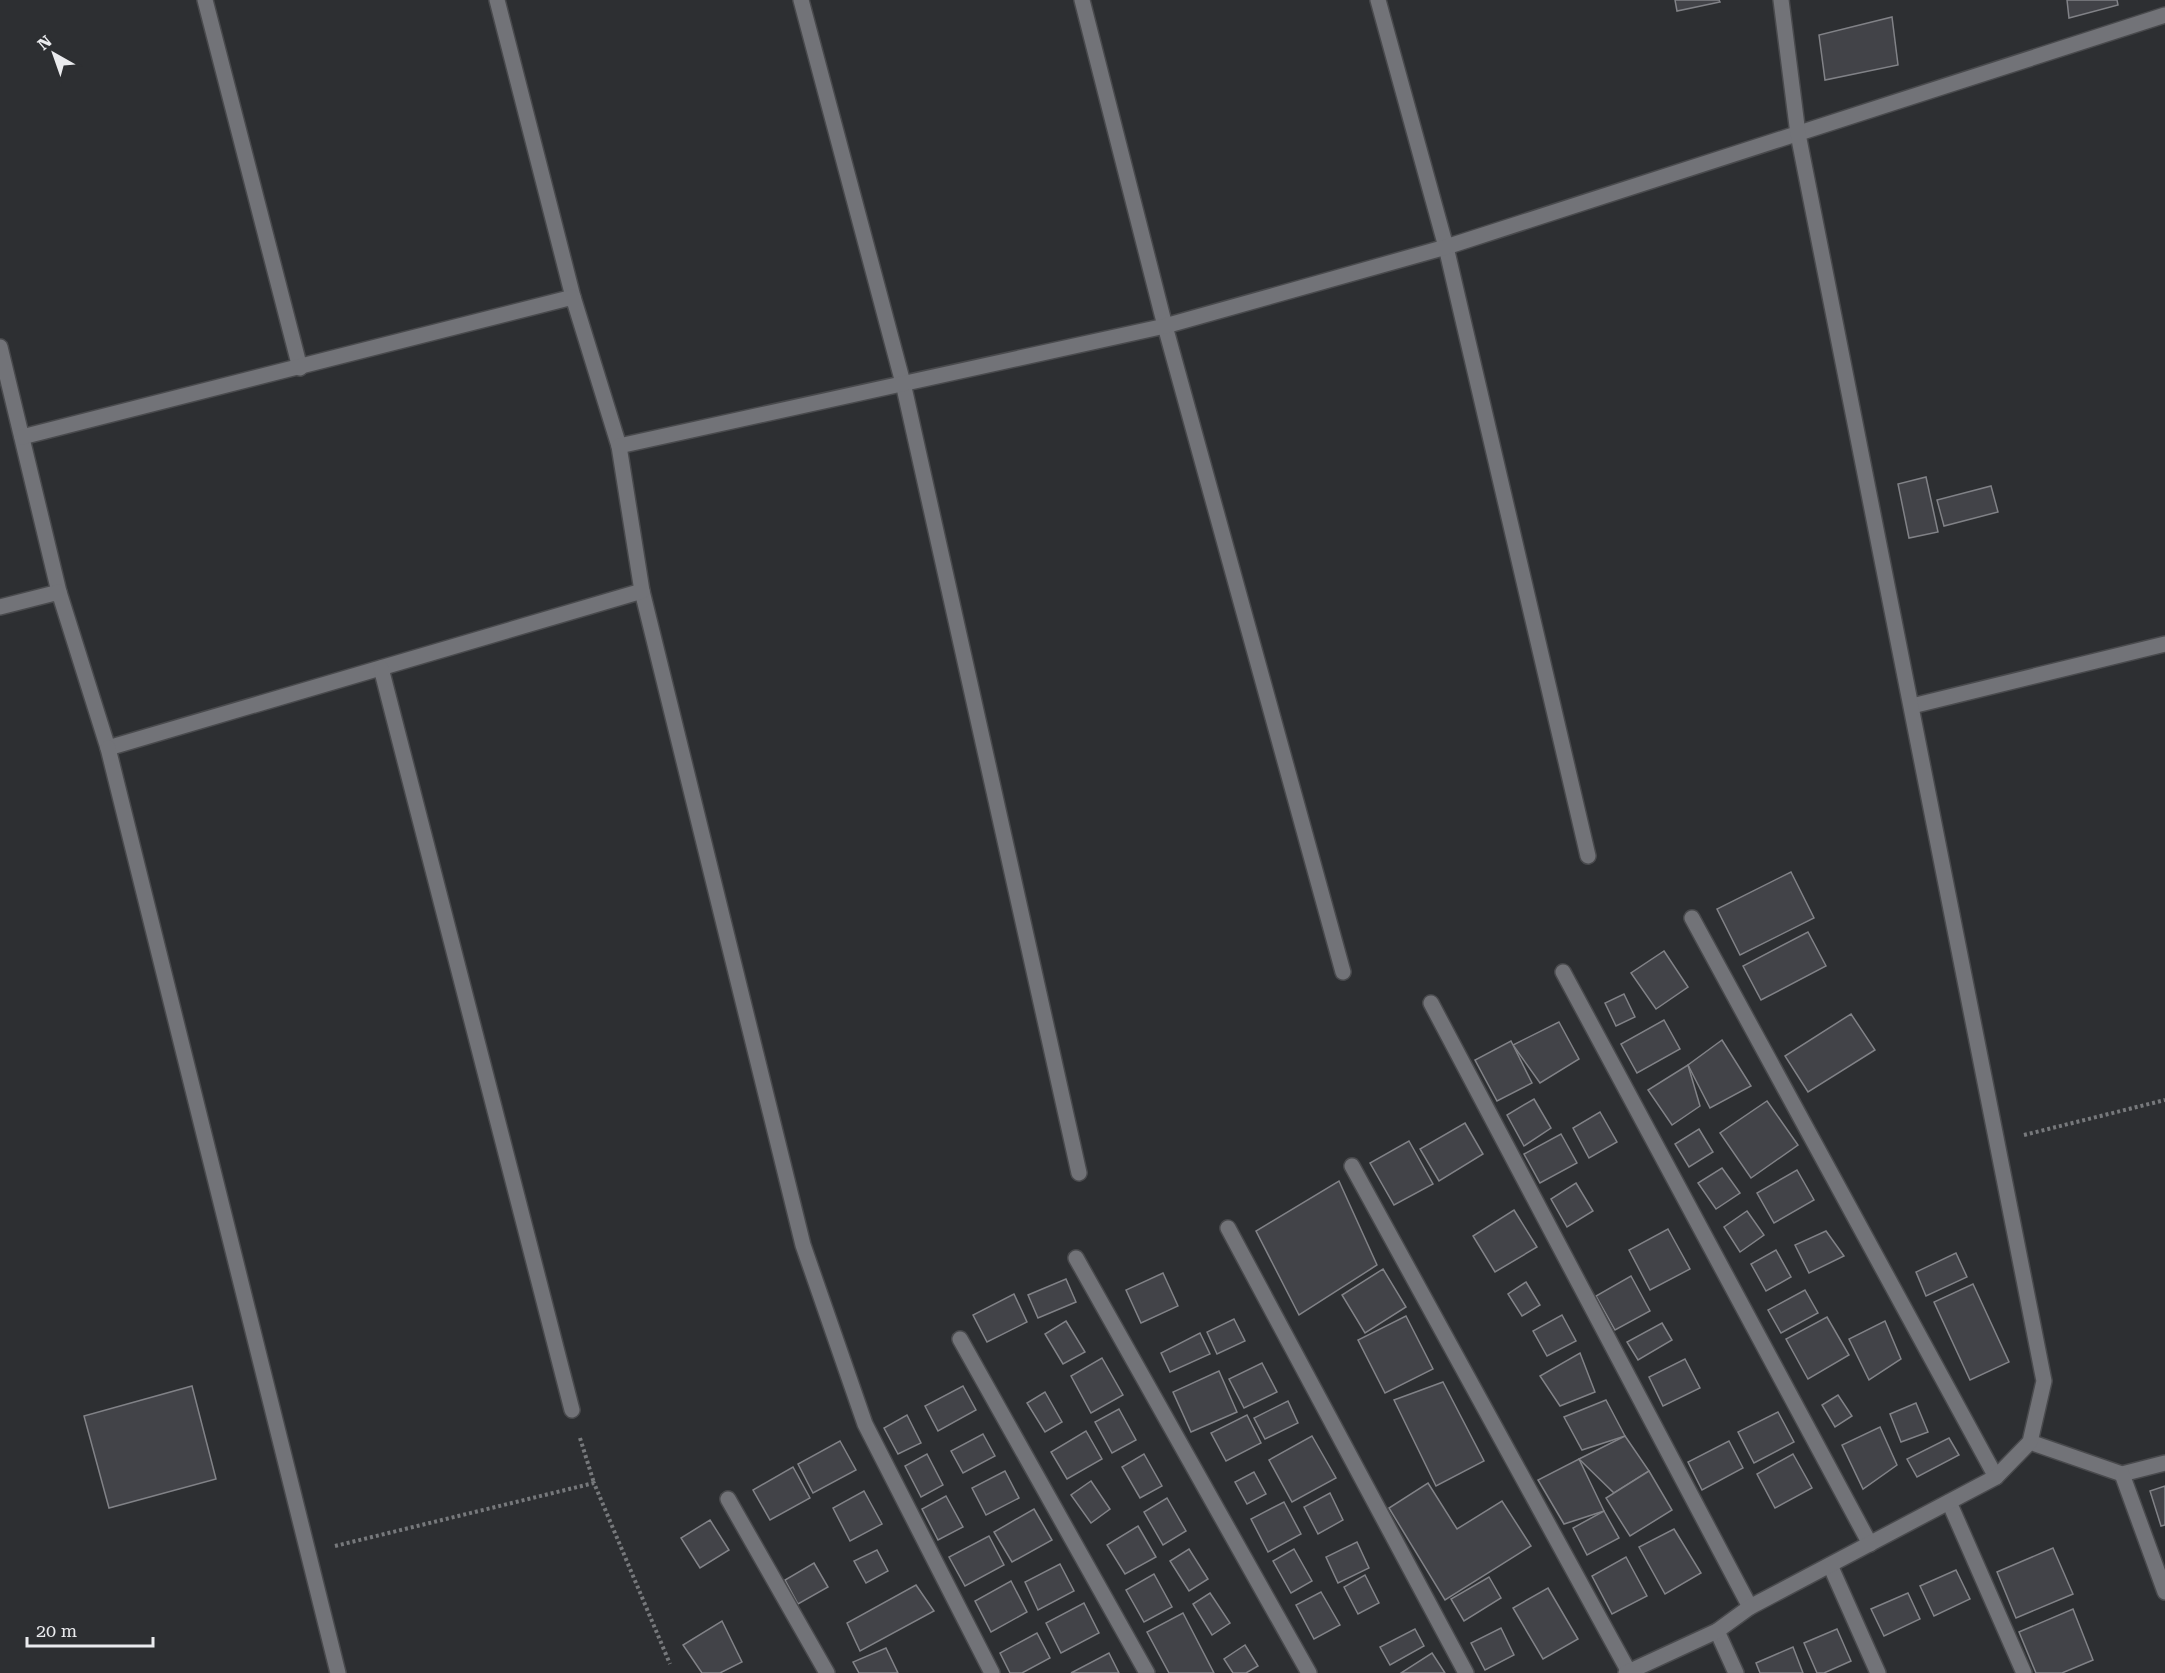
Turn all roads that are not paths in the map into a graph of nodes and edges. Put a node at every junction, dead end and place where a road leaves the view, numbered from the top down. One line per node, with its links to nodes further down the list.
1 (205, 0): 13 (street)
2 (497, 0): 10 (street)
3 (801, 0): 14 (street)
4 (1082, 0): 11 (street)
5 (1378, 0): 9 (street)
6 (1781, 0): 8 (street)
7 (2165, 15): 8 (street)
8 (1798, 134): 9 (street); 22 (street)
9 (1446, 247): 11 (street); 24 (street)
10 (573, 297): 13 (street); 16 (street)
11 (1165, 326): 14 (street); 26 (street)
12 (0, 347): 15 (street)
13 (300, 368): 15 (street)
14 (903, 383): 16 (street); 30 (street)
15 (22, 437): 18 (street)
16 (619, 446): 17 (street)
17 (642, 591): 21 (street); 49 (street)
18 (59, 592): 19 (street); 23 (street)
19 (0, 607)
20 (2165, 644): 22 (street)
21 (381, 668): 23 (street); 34 (street)
22 (1912, 706): 35 (street)
23 (108, 748): 47 (street)
24 (1588, 856)
25 (1692, 918): 38 (street)
26 (1343, 972)
27 (1563, 972): 41 (street)
28 (1431, 1003): 44 (street)
29 (1352, 1166): 46 (street)
30 (1079, 1173)
31 (1228, 1228): 52 (street)
32 (1076, 1258): 51 (street)
33 (960, 1339): 50 (street)
34 (572, 1410)
35 (2030, 1442): 37 (street); 38 (street)
36 (2165, 1463): 37 (street)
37 (2122, 1474): 43 (street)
38 (1996, 1477): 40 (street)
39 (728, 1499): 48 (street)
40 (1948, 1502): 41 (street); 55 (street)
41 (1870, 1544): 42 (street)
42 (1830, 1565): 44 (street); 54 (street)
43 (2165, 1592)
44 (1750, 1607): 45 (street)
45 (1717, 1631): 46 (street); 53 (street)
46 (1628, 1672)
47 (338, 1673)
48 (827, 1673)
49 (992, 1673)
50 (1147, 1673)
51 (1309, 1673)
52 (1466, 1673)
53 (1736, 1673)
54 (1878, 1673)
55 (2024, 1673)

